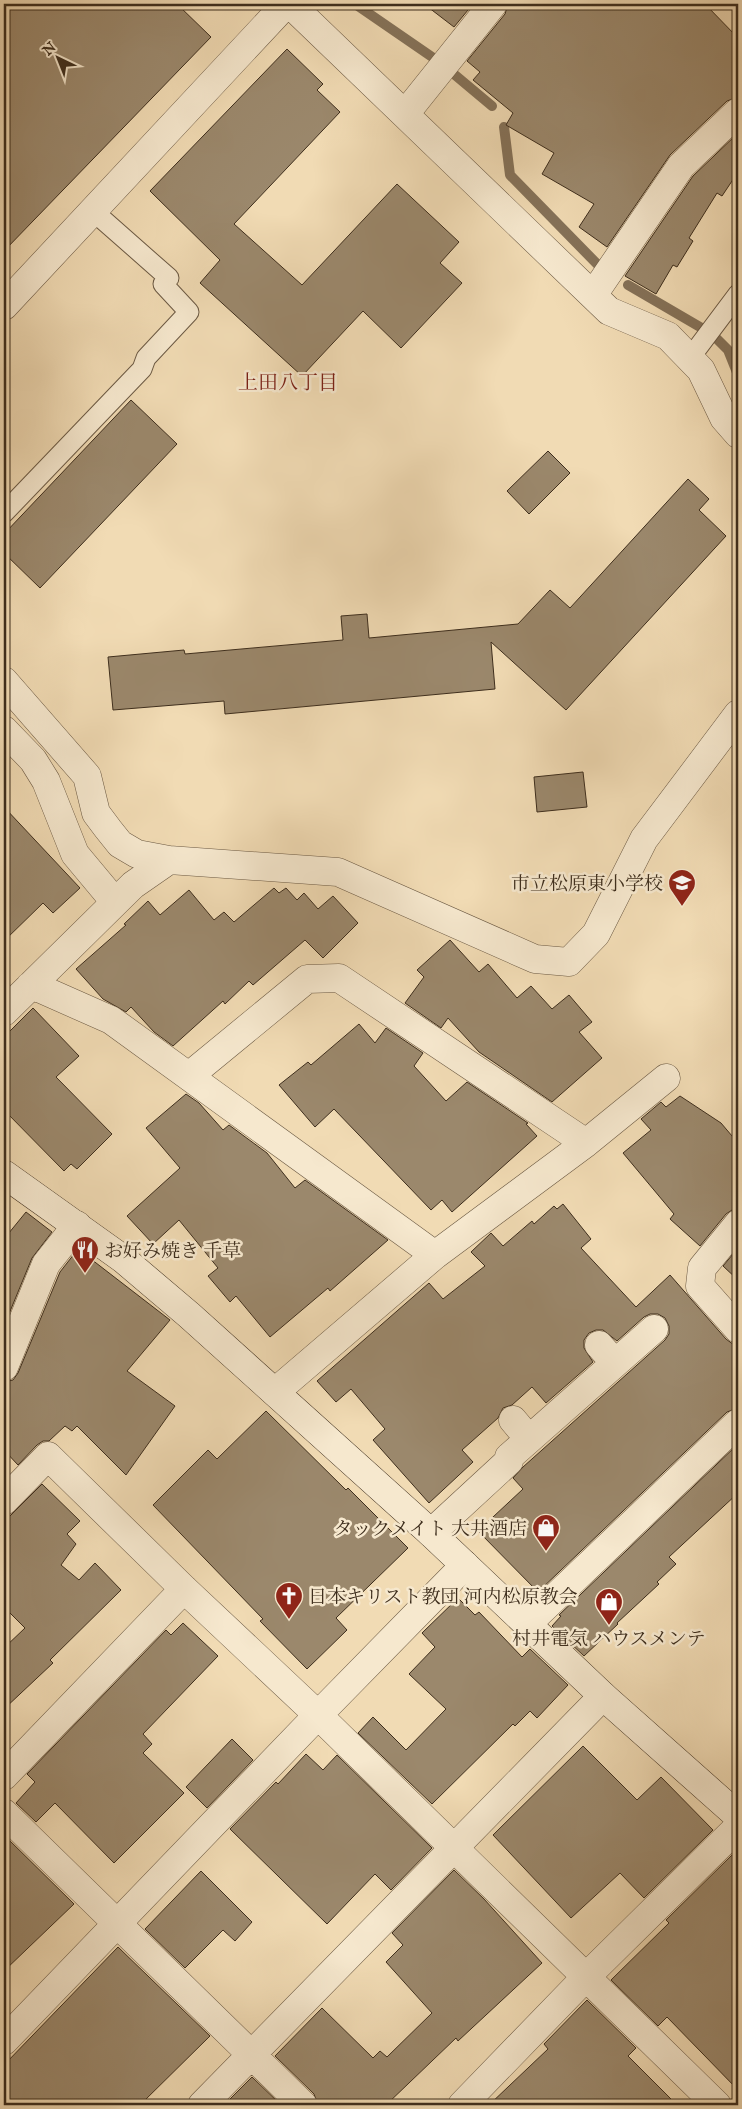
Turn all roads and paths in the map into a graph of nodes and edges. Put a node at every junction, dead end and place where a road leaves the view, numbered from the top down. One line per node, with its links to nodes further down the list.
1 (286, 4): 6 (street)
2 (290, 4): 5 (street)
3 (493, 4): 5 (street)
4 (738, 112): 8 (street)
5 (405, 114): 8 (street)
6 (93, 211): 9 (street); 12 (lane)
7 (738, 294): 10 (lane)
8 (593, 295): 10 (street)
9 (6, 298)
10 (690, 358): 11 (street)
11 (733, 417)
12 (4, 513)
13 (4, 681): 16 (street)
14 (738, 714): 16 (street)
15 (4, 730): 17 (street)
16 (169, 860): 17 (street)
17 (114, 902): 18 (street)
18 (13, 996): 19 (street)
19 (190, 1076): 21 (street); 25 (street)
20 (666, 1078): 21 (street)
21 (586, 1143): 25 (street)
22 (4, 1174): 24 (street)
23 (738, 1224): 27 (street)
24 (78, 1225): 28 (street); 29 (street)
25 (435, 1255): 29 (street)
26 (654, 1328): 32 (street)
27 (738, 1329)
28 (4, 1368)
29 (275, 1392): 32 (street)
30 (738, 1423): 35 (street)
31 (4, 1502): 34 (street)
32 (431, 1533): 33 (street)
33 (465, 1565): 35 (street); 37 (street)
34 (184, 1589): 37 (street); 38 (street)
35 (527, 1624): 36 (street)
36 (603, 1696): 40 (street); 42 (street)
37 (318, 1715): 42 (street); 43 (street)
38 (4, 1776)
39 (4, 1812): 43 (street)
40 (738, 1816)
41 (738, 1827): 44 (street)
42 (453, 1847): 44 (street); 46 (street)
43 (118, 1924): 45 (street); 46 (street)
44 (586, 1977): 49 (street); 50 (street)
45 (4, 2041)
46 (252, 2054): 47 (street); 48 (street)
47 (202, 2105)
48 (303, 2105)
49 (462, 2105)
50 (717, 2105)

